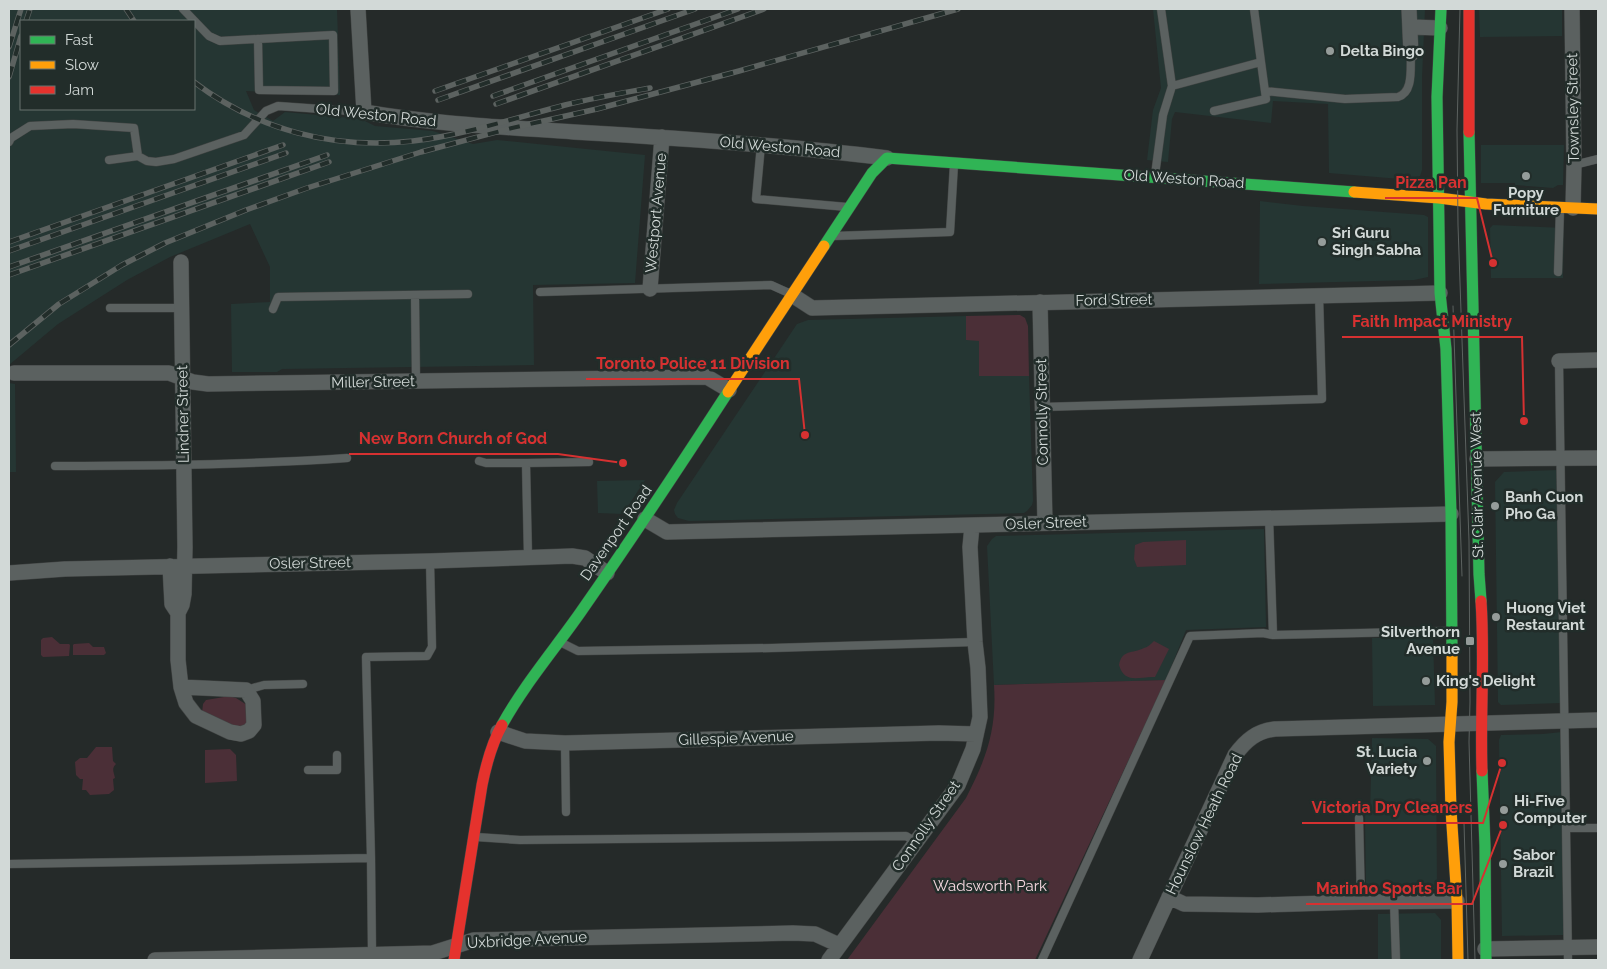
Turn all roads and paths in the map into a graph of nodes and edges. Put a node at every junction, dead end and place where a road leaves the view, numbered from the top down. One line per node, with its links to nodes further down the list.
1 (183, 9): 9 (lane)
2 (358, 9): 19 (street)
3 (1161, 9): 16 (lane)
4 (1254, 9): 15 (lane)
5 (1409, 9): 11 (street)
6 (1441, 9): 12 (main road, St. Clair Avenue West)
7 (1469, 9): 31 (main road, St. Clair Avenue West)
8 (1572, 9): 28 (street, Townsley Street)
9 (194, 20)
10 (195, 21): 13 (lane)
11 (1411, 27): 12 (street); 14 (street)
12 (1440, 28): 30 (main road, St. Clair Avenue West)
13 (258, 39): 13 (lane)
14 (1412, 54): 17 (lane)
15 (1261, 62): 16 (lane); 17 (lane)
16 (1172, 86): 29 (lane)
17 (1264, 91): 18 (lane)
18 (1214, 111)
19 (364, 112): 20 (street, Old Weston Road); 23 (lane, Old Weston Road)
20 (662, 137): 22 (street, Old Weston Road); 38 (street, Westport Avenue)
21 (9, 142): 23 (lane)
22 (761, 145): 24 (street, Old Weston Road); 32 (lane)
23 (138, 156): 26 (lane, Old Weston Road)
24 (887, 158): 27 (main road, Old Weston Road); 32 (main road, Davenport Road)
25 (1598, 159): 28 (lane)
26 (108, 160)
27 (954, 162): 29 (main road, Old Weston Road); 35 (lane)
28 (1574, 165): 33 (street, Townsley Street)
29 (1155, 177): 30 (main road, Old Weston Road)
30 (1439, 198): 31 (main road, Old Weston Road); 40 (main road, St. Clair Avenue West)
31 (1470, 202): 33 (main road, Old Weston Road); 59 (main road, St. Clair Avenue West)
32 (849, 207): 35 (main road, Davenport Road)
33 (1567, 208): 34 (main road, Old Weston Road); 37 (lane)
34 (1598, 209)
35 (829, 237): 43 (main road, Davenport Road)
36 (180, 262): 47 (street, Lindner Street)
37 (1558, 272)
38 (650, 289): 39 (lane); 43 (lane)
39 (540, 292)
40 (1440, 293): 44 (street, Ford Street); 65 (main road, St. Clair Avenue West)
41 (468, 294): 42 (lane)
42 (415, 295): 48 (lane); 53 (lane)
43 (792, 295): 45 (street, Ford Street); 54 (main road, Davenport Road)
44 (1320, 295): 45 (street, Ford Street); 55 (lane)
45 (1040, 302): 55 (street, Connolly Street)
46 (110, 308): 47 (lane)
47 (181, 308): 52 (street, Lindner Street)
48 (273, 309)
49 (1598, 360): 50 (street)
50 (1559, 361): 57 (lane)
51 (12, 377): 52 (street, Miller Street)
52 (182, 378): 53 (street, Miller Street); 64 (street, Lindner Street)
53 (416, 381): 54 (street, Miller Street)
54 (729, 390): 67 (main road, Davenport Road)
55 (1042, 407): 68 (street, Connolly Street)
56 (346, 458): 64 (lane)
57 (1560, 458): 58 (street); 59 (street); 82 (lane)
58 (1598, 458)
59 (1477, 459): 84 (main road, St. Clair Avenue West)
60 (479, 460): 62 (lane)
61 (589, 462): 62 (lane)
62 (526, 463): 70 (lane)
63 (55, 466): 64 (lane)
64 (184, 466): 72 (street, Lindner Street)
65 (1451, 514): 66 (street, Osler Street); 75 (main road, St. Clair Avenue West)
66 (1269, 517): 68 (street, Osler Street); 76 (lane)
67 (645, 519): 69 (street, Osler Street); 74 (main road, Davenport Road)
68 (1045, 523): 69 (street, Osler Street)
69 (972, 526): 78 (street, Connolly Street)
70 (528, 558): 71 (street, Osler Street); 74 (street, Osler Street)
71 (430, 561): 72 (street, Osler Street); 97 (lane)
72 (177, 566): 73 (street, Osler Street); 80 (street, Lindner Street)
73 (9, 573)
74 (607, 573): 77 (main road, Davenport Road)
75 (1452, 631): 76 (lane); 85 (main road, St. Clair Avenue West)
76 (1272, 635): 113 (lane)
77 (560, 642): 78 (lane); 86 (main road, Davenport Road)
78 (975, 642): 87 (street, Connolly Street)
79 (303, 684): 81 (lane)
80 (181, 687): 81 (street); 81 (street, Lindner Street)
81 (246, 690)
82 (1565, 720): 83 (street); 84 (street); 93 (lane)
83 (1598, 720)
84 (1483, 723): 85 (street); 107 (main road, St. Clair Avenue West)
85 (1450, 724): 99 (street, Hounslow Heath Road); 100 (main road, St. Clair Avenue West)
86 (498, 732): 88 (street, Gillespie Avenue); 95 (main road, Davenport Road)
87 (976, 734): 88 (street, Gillespie Avenue); 96 (street, Connolly Street)
88 (565, 743): 91 (lane)
89 (337, 755): 90 (lane)
90 (308, 770)
91 (566, 812)
92 (1359, 818): 101 (lane)
93 (1567, 828): 94 (lane); 108 (lane)
94 (1598, 828)
95 (474, 836): 96 (lane); 103 (main road, Davenport Road)
96 (916, 842): 104 (street, Connolly Street)
97 (371, 858): 98 (lane); 106 (lane)
98 (9, 864)
99 (1169, 897): 101 (street); 114 (street, Hounslow Heath Road)
100 (1457, 901): 102 (street); 116 (main road, St. Clair Avenue West)
101 (1361, 902): 102 (street)
102 (1394, 902): 115 (lane)
103 (457, 944): 104 (street, Uxbridge Avenue); 106 (street, Uxbridge Avenue); 111 (main road, Davenport Road)
104 (839, 946): 112 (street, Connolly Street)
105 (1598, 947): 108 (street)
106 (372, 954): 109 (street, Uxbridge Avenue)
107 (1485, 954): 108 (street)
108 (1568, 954)
109 (351, 957): 110 (street, Uxbridge Avenue)
110 (155, 960)
111 (454, 960)
112 (829, 960)
113 (1042, 960)
114 (1140, 960)
115 (1396, 960)
116 (1458, 960)

